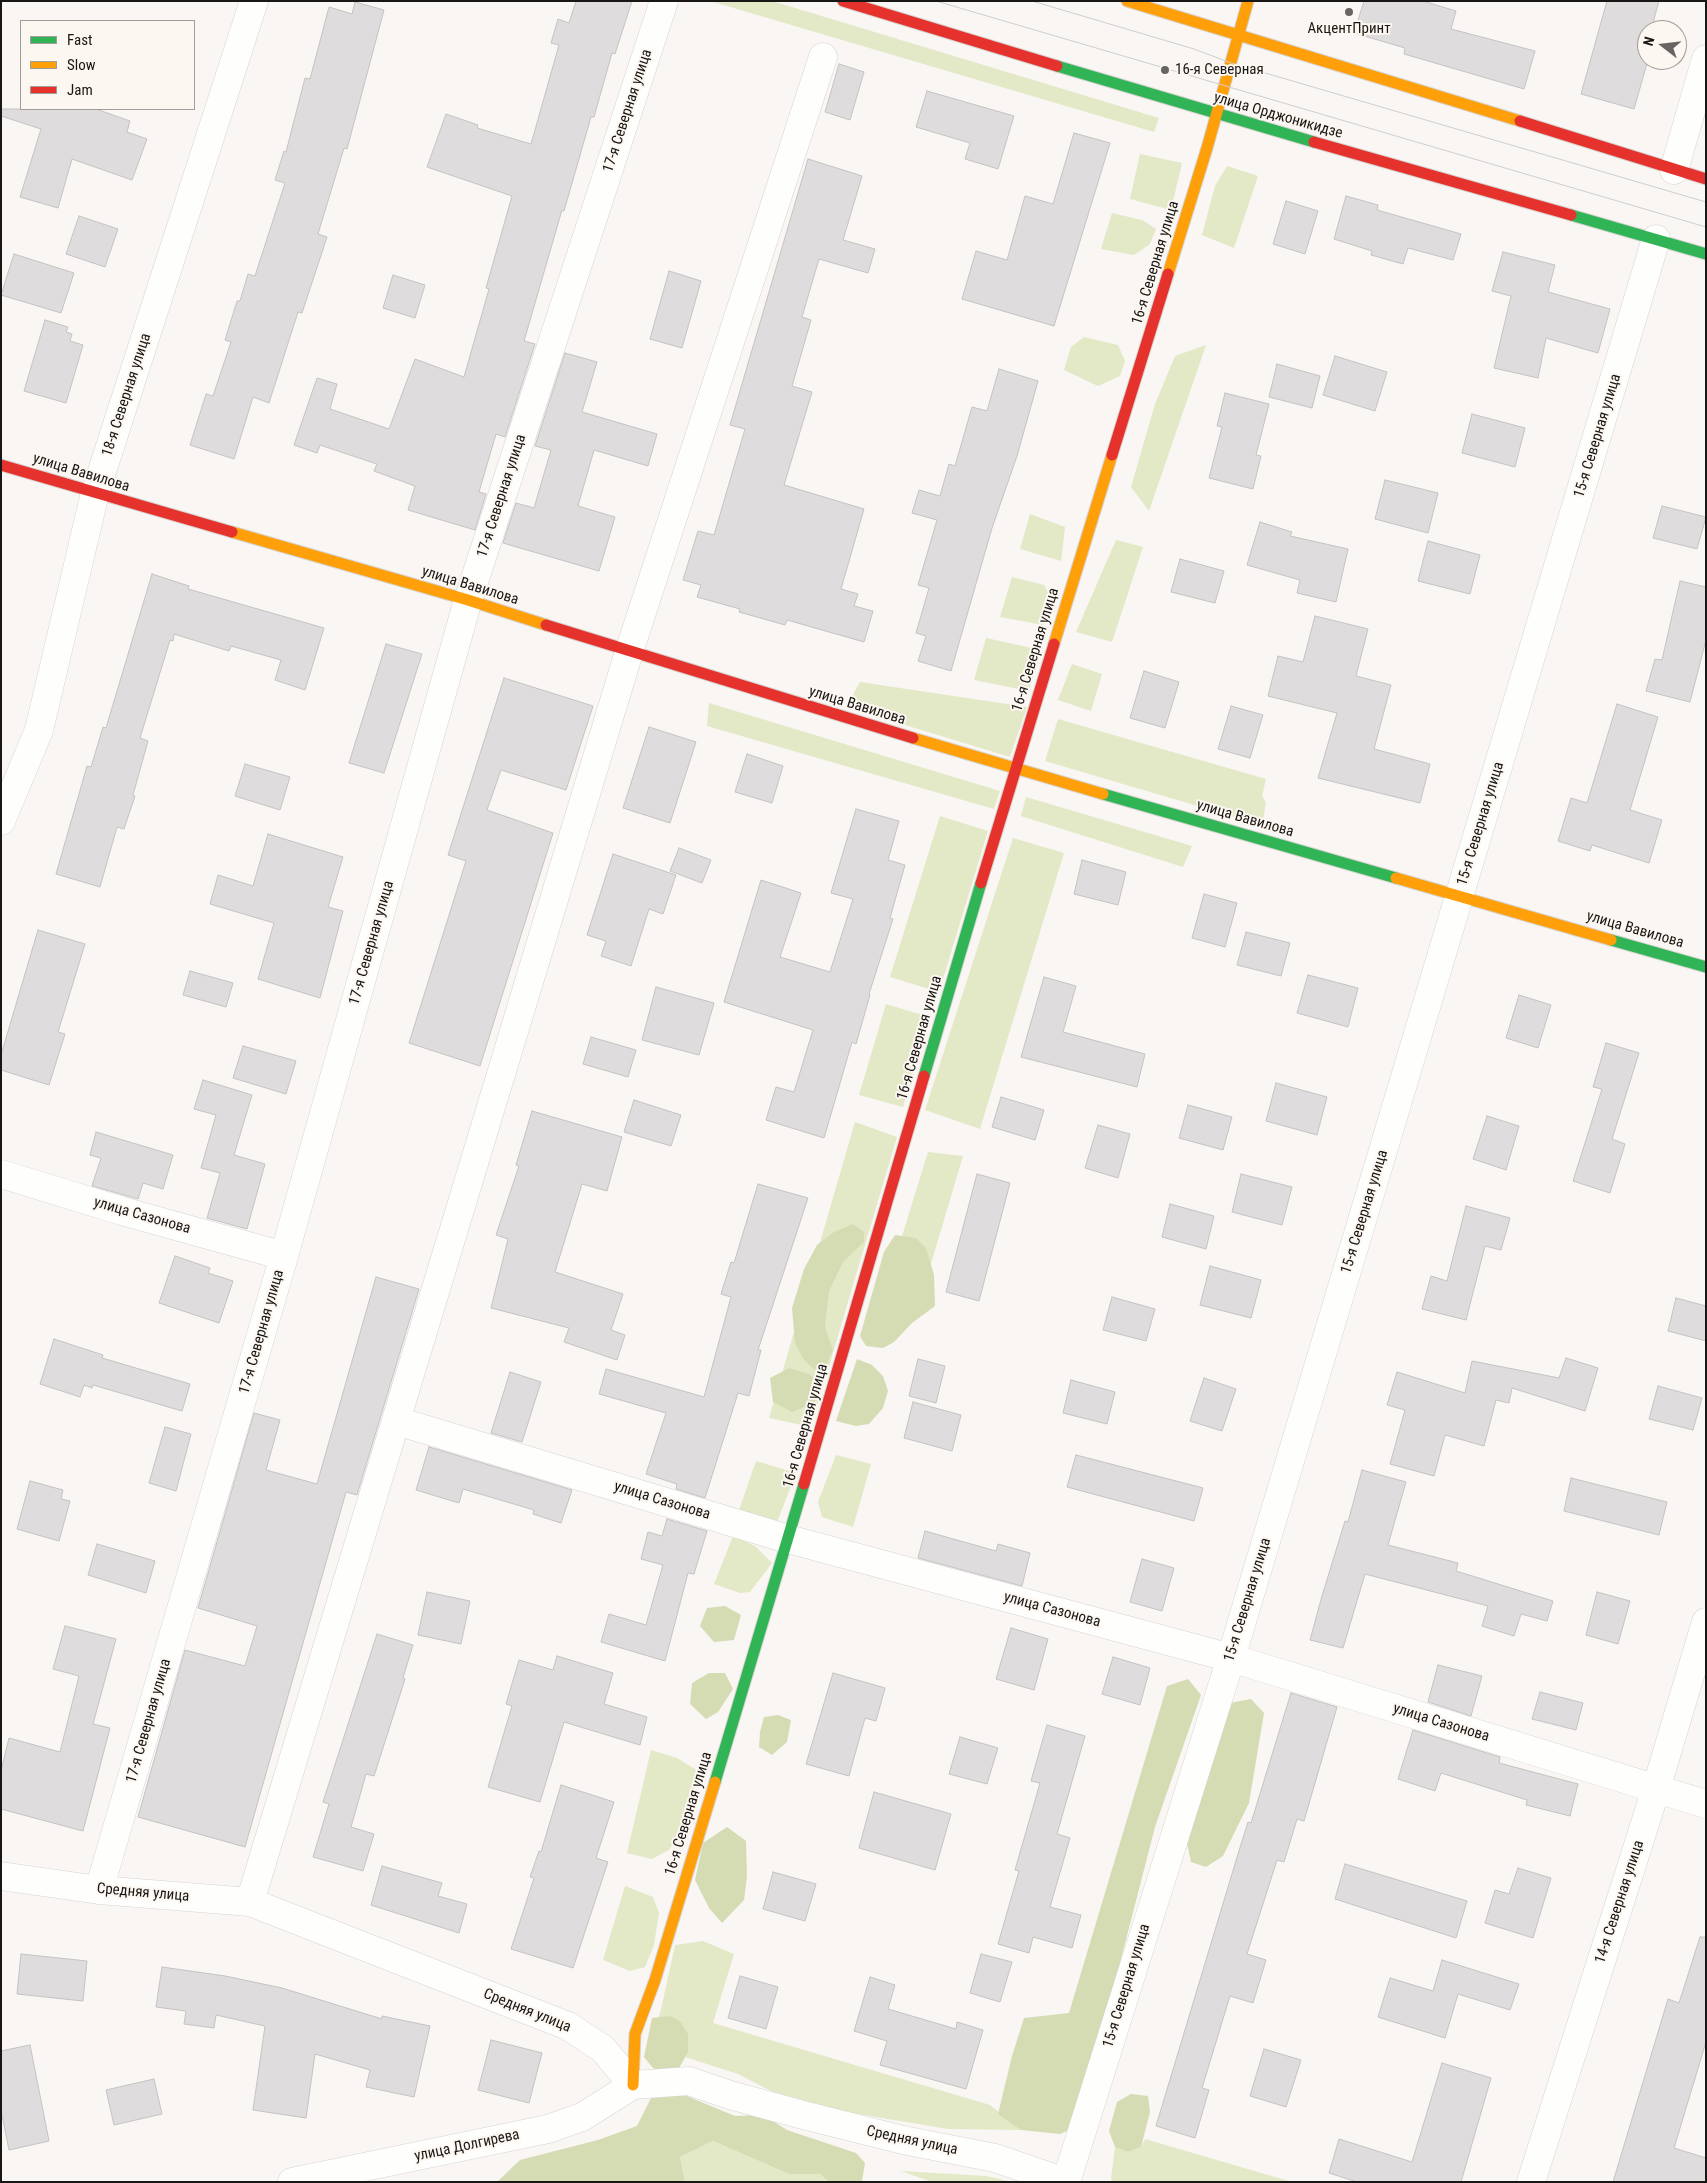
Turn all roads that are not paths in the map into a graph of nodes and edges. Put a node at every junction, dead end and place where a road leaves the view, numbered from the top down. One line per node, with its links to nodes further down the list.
1 (254, 1): 15 (street, 18-я Северная улица)
2 (664, 1): 16 (street, 17-я Северная улица)
3 (843, 1): 9 (street, улица Орджоникидзе)
4 (1127, 1): 6 (street)
5 (1248, 1): 6 (street, 16-я Северная улица)
6 (1239, 34): 9 (street, 16-я Северная улица); 10 (street)
7 (823, 57): 17 (street)
8 (1706, 59): 10 (street)
9 (1216, 114): 12 (street, улица Орджоникидзе); 18 (street, 16-я Северная улица)
10 (1674, 170): 11 (street)
11 (1706, 180)
12 (1656, 240): 13 (street, улица Орджоникидзе); 20 (street, 15-я Северная улица)
13 (1706, 254)
14 (1, 465): 15 (street, улица Вавилова)
15 (95, 493): 16 (street, улица Вавилова); 19 (street, 18-я Северная улица)
16 (468, 600): 17 (street, улица Вавилова); 23 (street, 17-я Северная улица)
17 (629, 652): 18 (street, улица Вавилова); 24 (street)
18 (1015, 769): 20 (street, улица Вавилова); 25 (street, 16-я Северная улица)
19 (1, 821)
20 (1460, 895): 21 (street, улица Вавилова); 27 (street, 15-я Северная улица)
21 (1706, 967)
22 (1, 1174): 23 (street, улица Сазонова)
23 (284, 1256): 31 (street, 17-я Северная улица)
24 (398, 1421): 25 (street, улица Сазонова); 32 (street)
25 (788, 1539): 27 (street, улица Сазонова); 33 (street, 16-я Северная улица)
26 (1706, 1622): 28 (street, 14-я Северная улица)
27 (1230, 1658): 28 (street, улица Сазонова); 35 (street, 15-я Северная улица)
28 (1656, 1789): 29 (street, улица Сазонова); 36 (street, 14-я Северная улица)
29 (1706, 1804)
30 (1, 1876): 31 (street, Средняя улица)
31 (99, 1890): 32 (street, Средняя улица)
32 (250, 1902): 33 (street, Средняя улица)
33 (633, 2085): 34 (street, улица Долгирева); 35 (street, Средняя улица)
34 (292, 2182)
35 (1066, 2182)
36 (1531, 2182)

